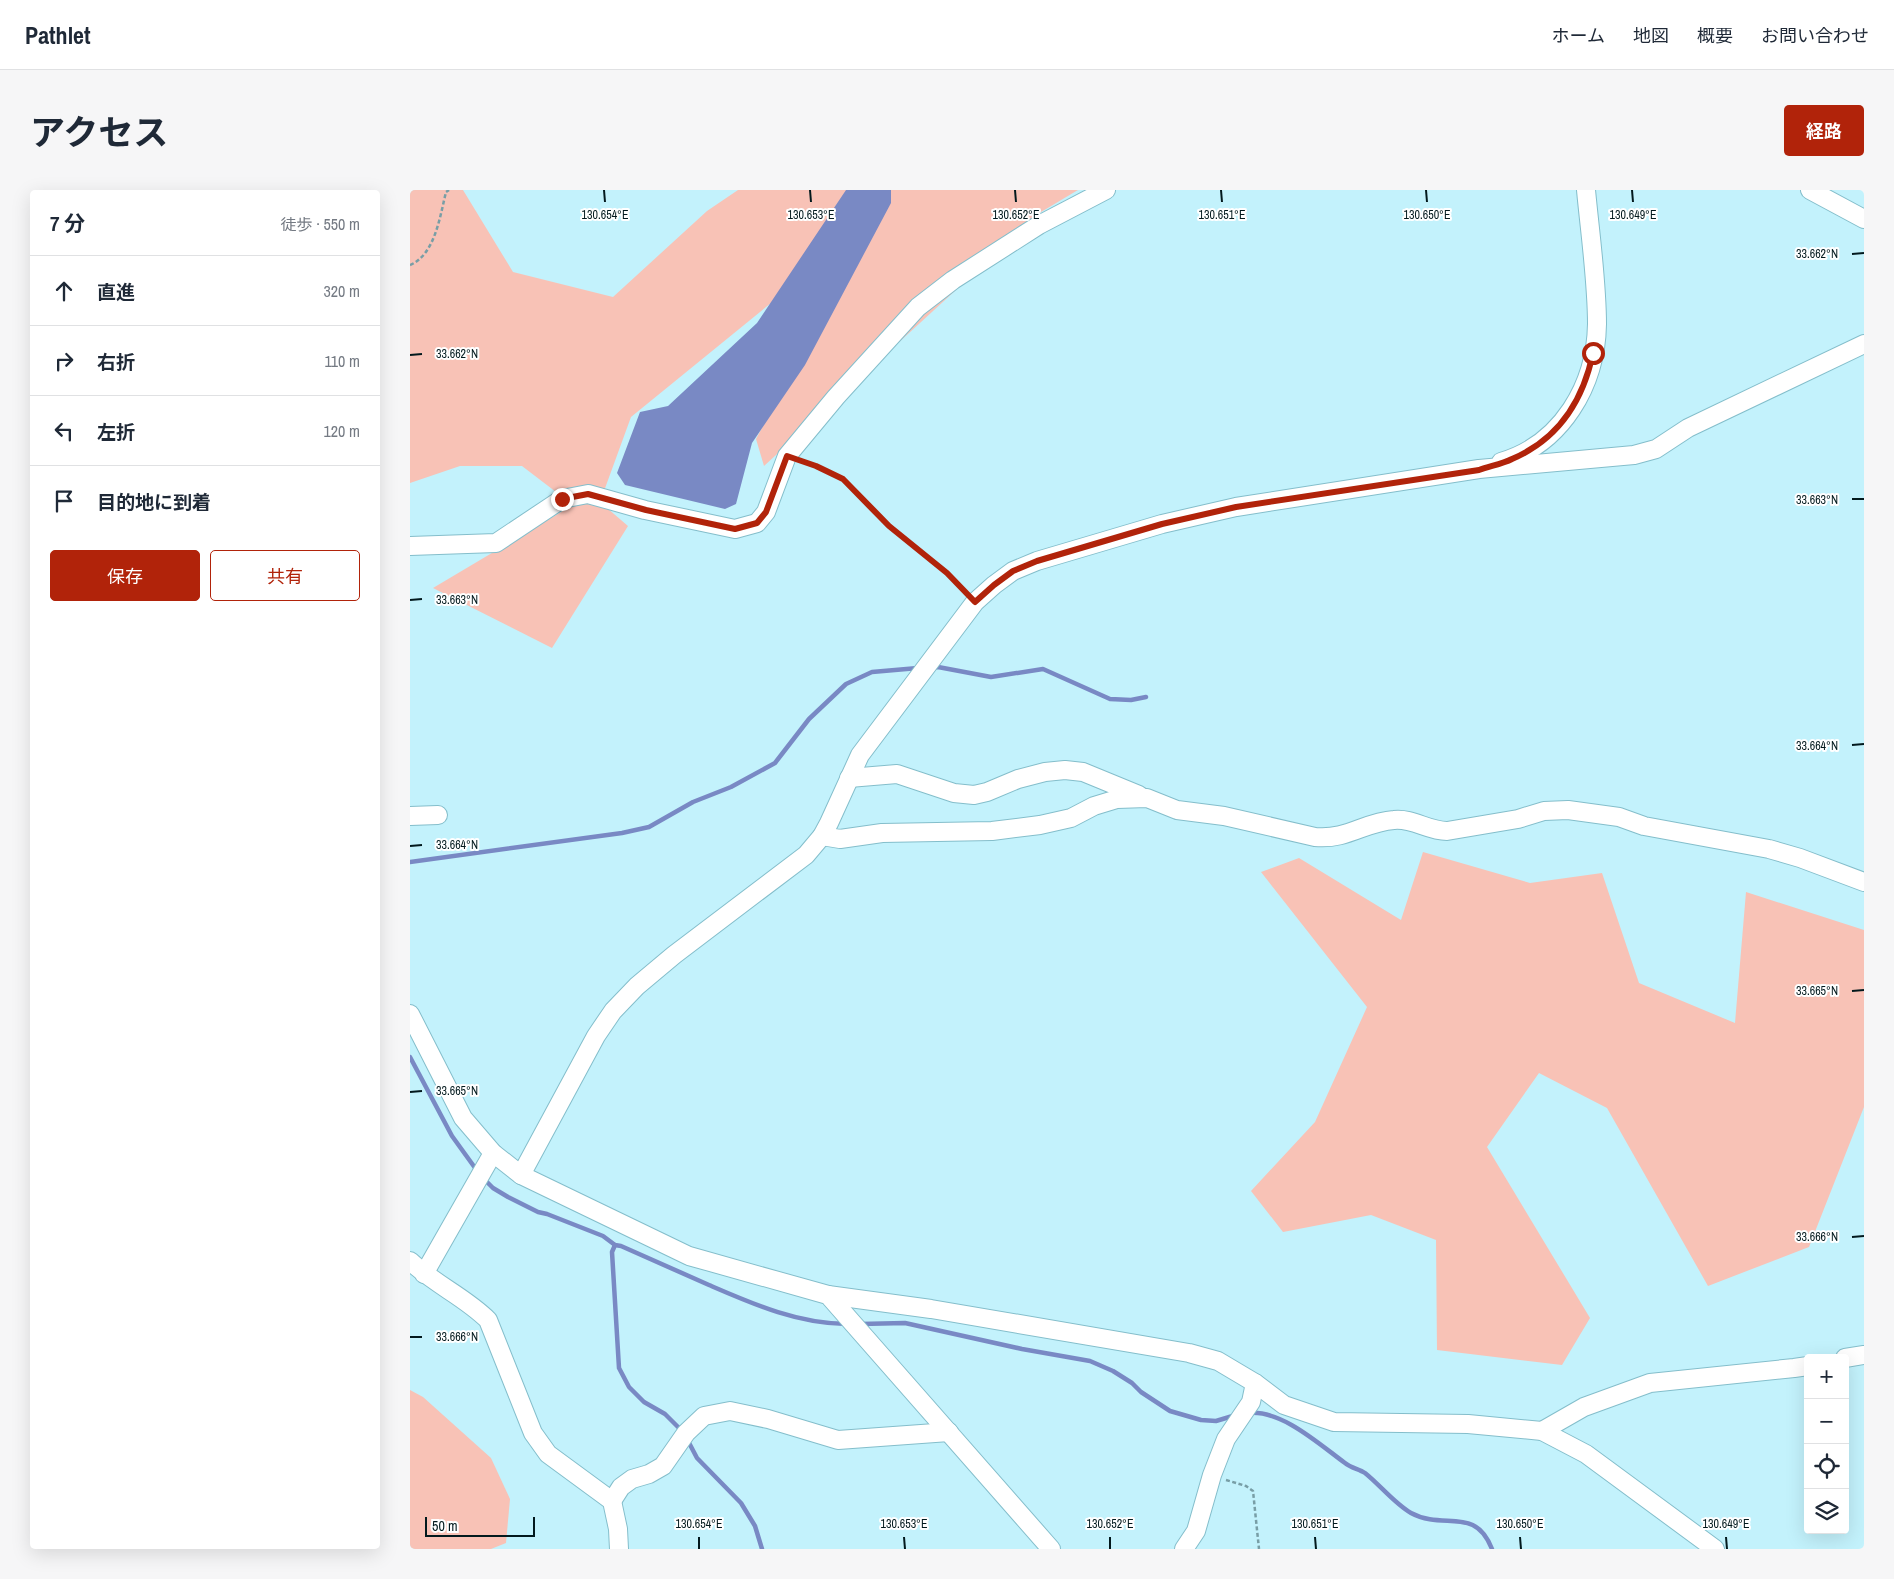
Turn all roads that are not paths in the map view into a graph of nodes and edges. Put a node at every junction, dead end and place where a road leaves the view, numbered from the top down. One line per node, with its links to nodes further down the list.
1 (1106, 190): 7 (street)
2 (1586, 190): 6 (street)
3 (1810, 190): 4 (street)
4 (1864, 219)
5 (1864, 344): 6 (street)
6 (1479, 470): 8 (street)
7 (410, 546)
8 (849, 778): 9 (street); 12 (street)
9 (1147, 798): 12 (street); 13 (street)
10 (438, 814): 11 (street)
11 (410, 816)
12 (822, 836): 16 (street)
13 (1864, 882)
14 (410, 1014): 15 (street)
15 (486, 1165): 16 (street); 18 (street)
16 (521, 1175): 19 (street)
17 (410, 1261): 18 (street)
18 (424, 1274): 26 (street)
19 (828, 1295): 23 (street); 25 (street)
20 (1864, 1355): 21 (street)
21 (1849, 1357)
22 (1804, 1367): 24 (street)
23 (1255, 1383): 24 (street); 29 (street)
24 (1542, 1430): 30 (street)
25 (949, 1432): 26 (street); 28 (street)
26 (612, 1502): 27 (street)
27 (619, 1549)
28 (1051, 1549)
29 (1184, 1549)
30 (1716, 1549)

